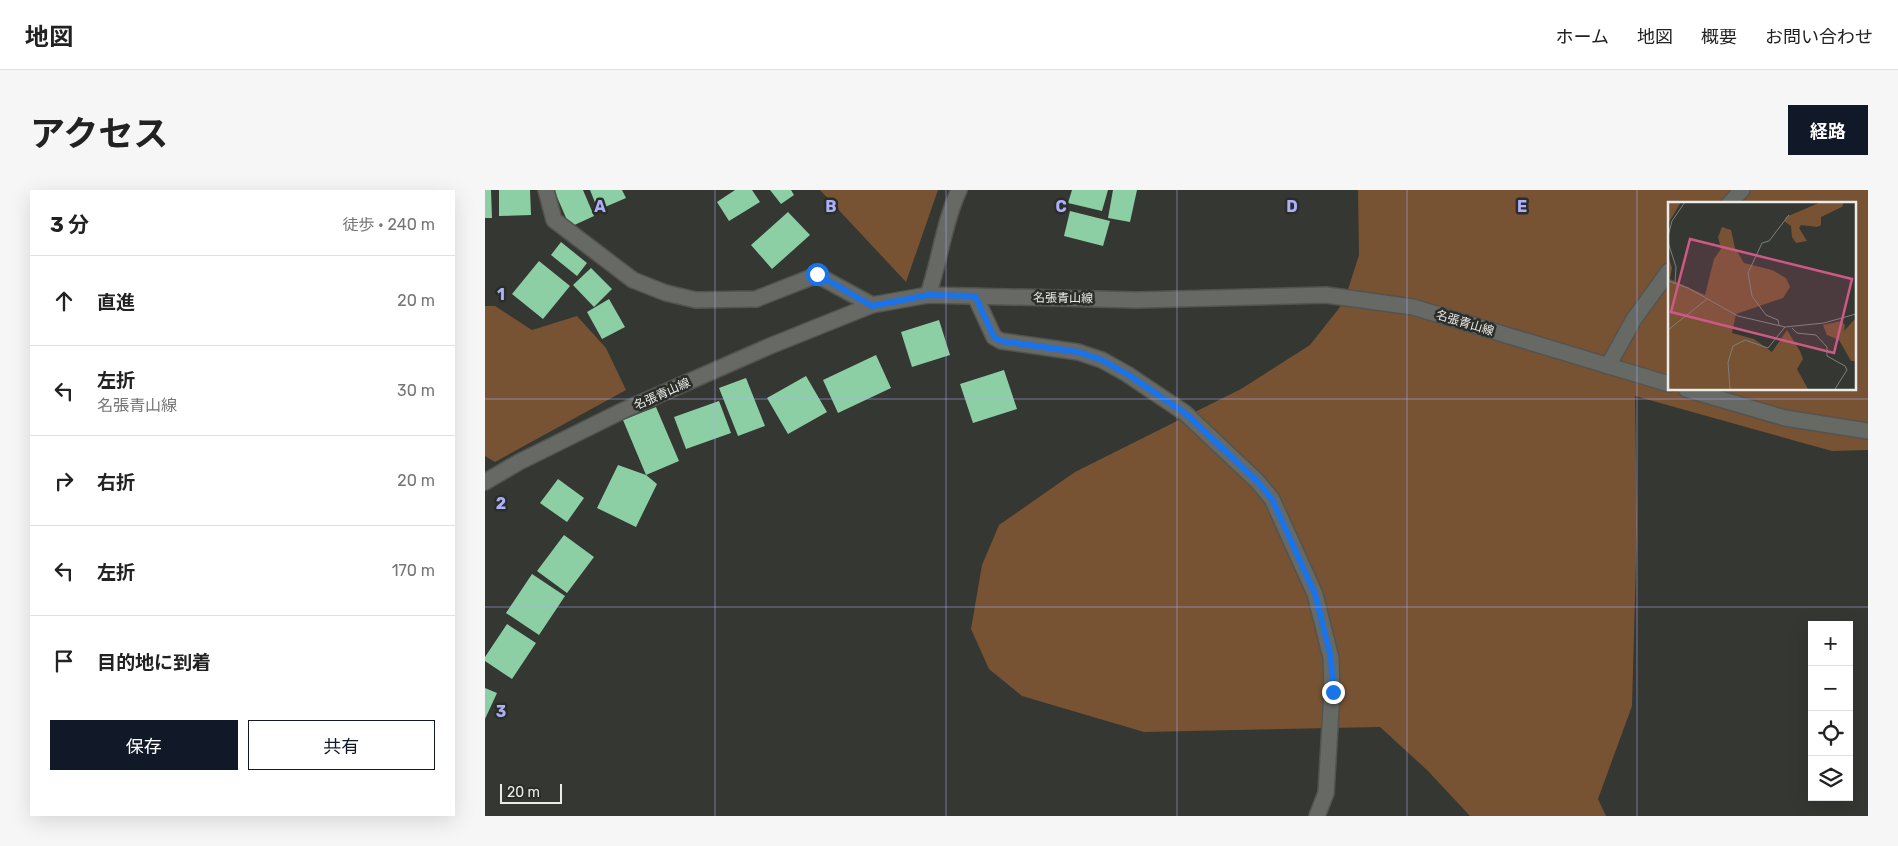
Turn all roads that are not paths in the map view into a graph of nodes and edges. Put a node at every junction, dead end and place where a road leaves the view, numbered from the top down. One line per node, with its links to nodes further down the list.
1 (546, 190): 8 (main road)
2 (959, 190): 6 (main road)
3 (1742, 190): 4 (main road)
4 (1731, 202)
5 (1668, 272): 9 (main road)
6 (928, 295): 7 (main road, 名張青山線); 8 (main road, 名張青山線)
7 (975, 296): 9 (main road, 名張青山線); 14 (main road)
8 (872, 306): 13 (main road, 名張青山線)
9 (1607, 366): 10 (main road, 名張青山線)
10 (1668, 384)
11 (1689, 390): 12 (main road)
12 (1868, 431)
13 (485, 482)
14 (1317, 816)

